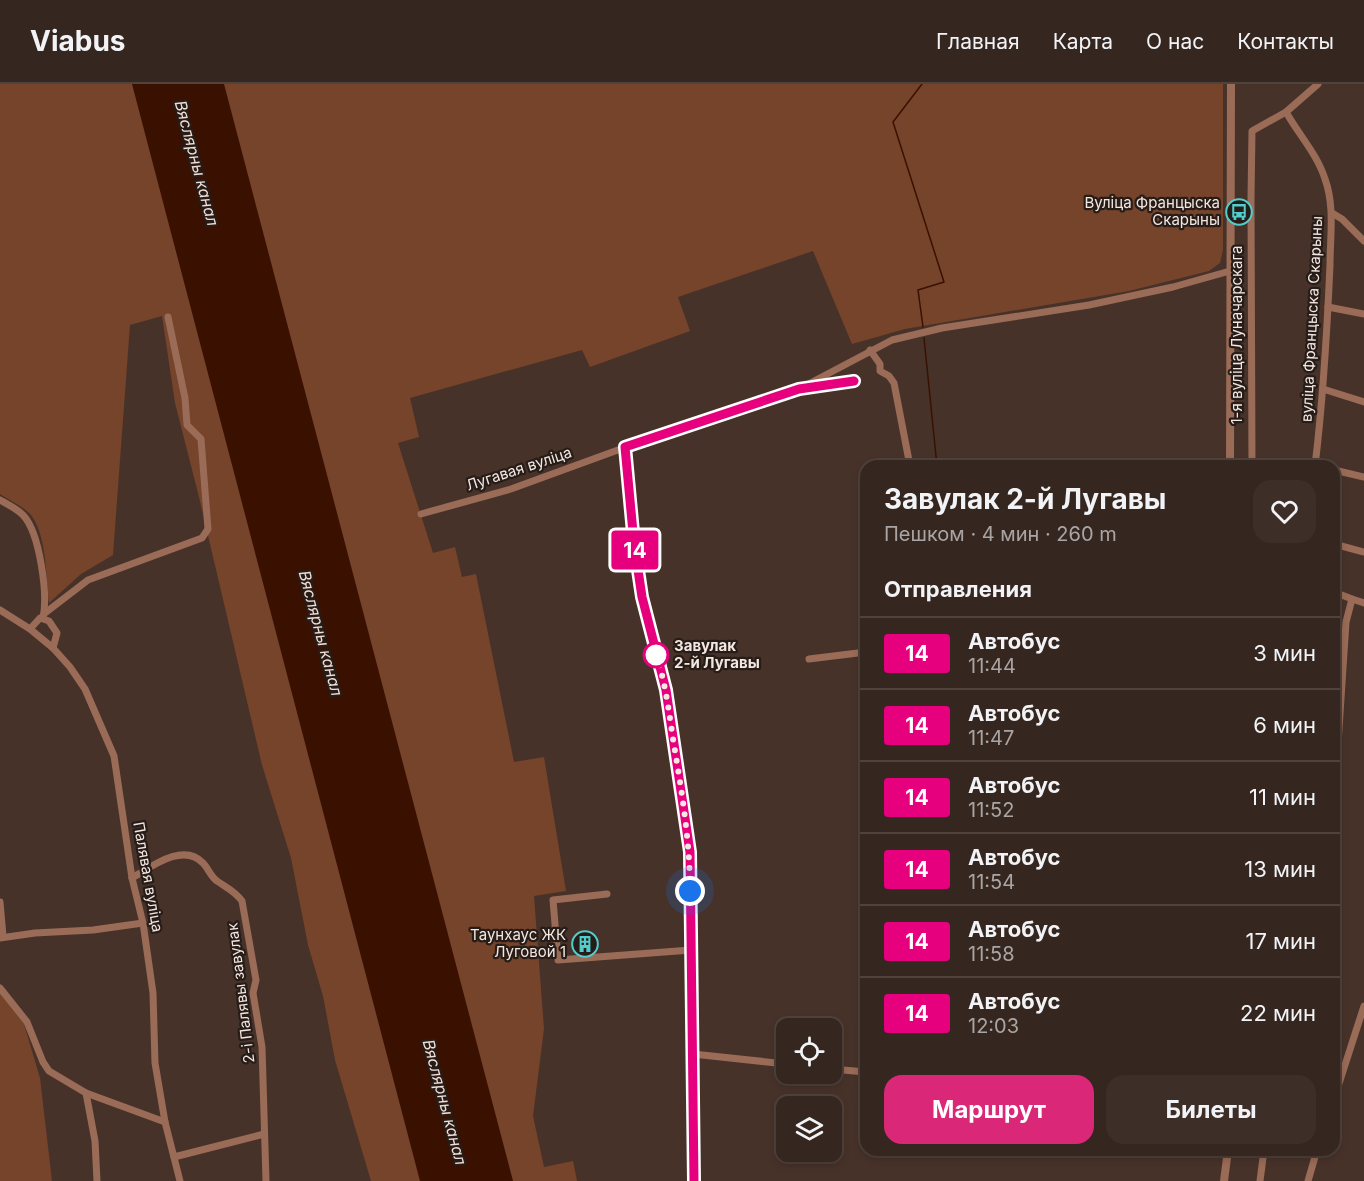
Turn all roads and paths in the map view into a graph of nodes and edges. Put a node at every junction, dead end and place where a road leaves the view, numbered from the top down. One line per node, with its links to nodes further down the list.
1 (1231, 84): 6 (street)
2 (1318, 84): 3 (street)
3 (1286, 112): 4 (street, вуліца Францыска Скарыны); 16 (street, 1-я вуліца Луначарскага)
4 (1332, 213): 5 (street); 7 (street, вуліца Францыска Скарыны)
5 (1364, 241)
6 (1230, 271): 10 (street, Лугавая вуліца); 15 (street)
7 (1328, 307): 8 (street); 11 (street, вуліца Францыска Скарыны)
8 (1364, 314)
9 (168, 317): 28 (street)
10 (870, 350): 13 (street, Лугавая вуліца); 14 (street)
11 (1323, 389): 12 (street); 17 (street, вуліца Францыска Скарыны)
12 (1364, 402)
13 (625, 447): 21 (street, Лугавая вуліца); 39 (street)
14 (909, 460)
15 (1230, 460)
16 (1252, 460)
17 (1317, 460)
18 (1340, 471): 19 (street)
19 (1364, 477)
20 (0, 500): 28 (street)
21 (421, 514)
22 (1340, 546): 23 (street)
23 (1364, 552)
24 (1340, 594): 25 (street)
25 (1352, 599): 26 (street); 33 (street)
26 (1364, 603)
27 (0, 610): 29 (street, Палявая вуліца)
28 (44, 616): 29 (street); 30 (street)
29 (30, 629): 30 (street, Палявая вуліца)
30 (53, 648): 34 (street, Палявая вуліца)
31 (860, 653): 32 (street)
32 (809, 659)
33 (1340, 714)
34 (132, 878): 37 (street, Палявая вуліца); 49 (street, 2-і Палявы завулак)
35 (607, 894): 39 (street)
36 (0, 902): 38 (street)
37 (143, 922): 38 (street); 48 (street, Палявая вуліца)
38 (2, 937)
39 (691, 950): 42 (street)
40 (0, 988): 47 (street)
41 (1364, 1006): 46 (street)
42 (693, 1054): 43 (street); 57 (street)
43 (776, 1063)
44 (842, 1070): 45 (street)
45 (860, 1071)
46 (1340, 1080)
47 (86, 1093): 48 (street); 54 (street)
48 (165, 1122): 53 (street, Палявая вуліца)
49 (264, 1134): 53 (street); 56 (street, 2-і Палявы завулак)
50 (1227, 1156): 58 (street)
51 (1263, 1156): 59 (street)
52 (1315, 1156): 60 (street)
53 (174, 1157): 55 (street, Палявая вуліца)
54 (97, 1181)
55 (180, 1181)
56 (266, 1181)
57 (694, 1181)
58 (1224, 1181)
59 (1260, 1181)
60 (1308, 1181)

